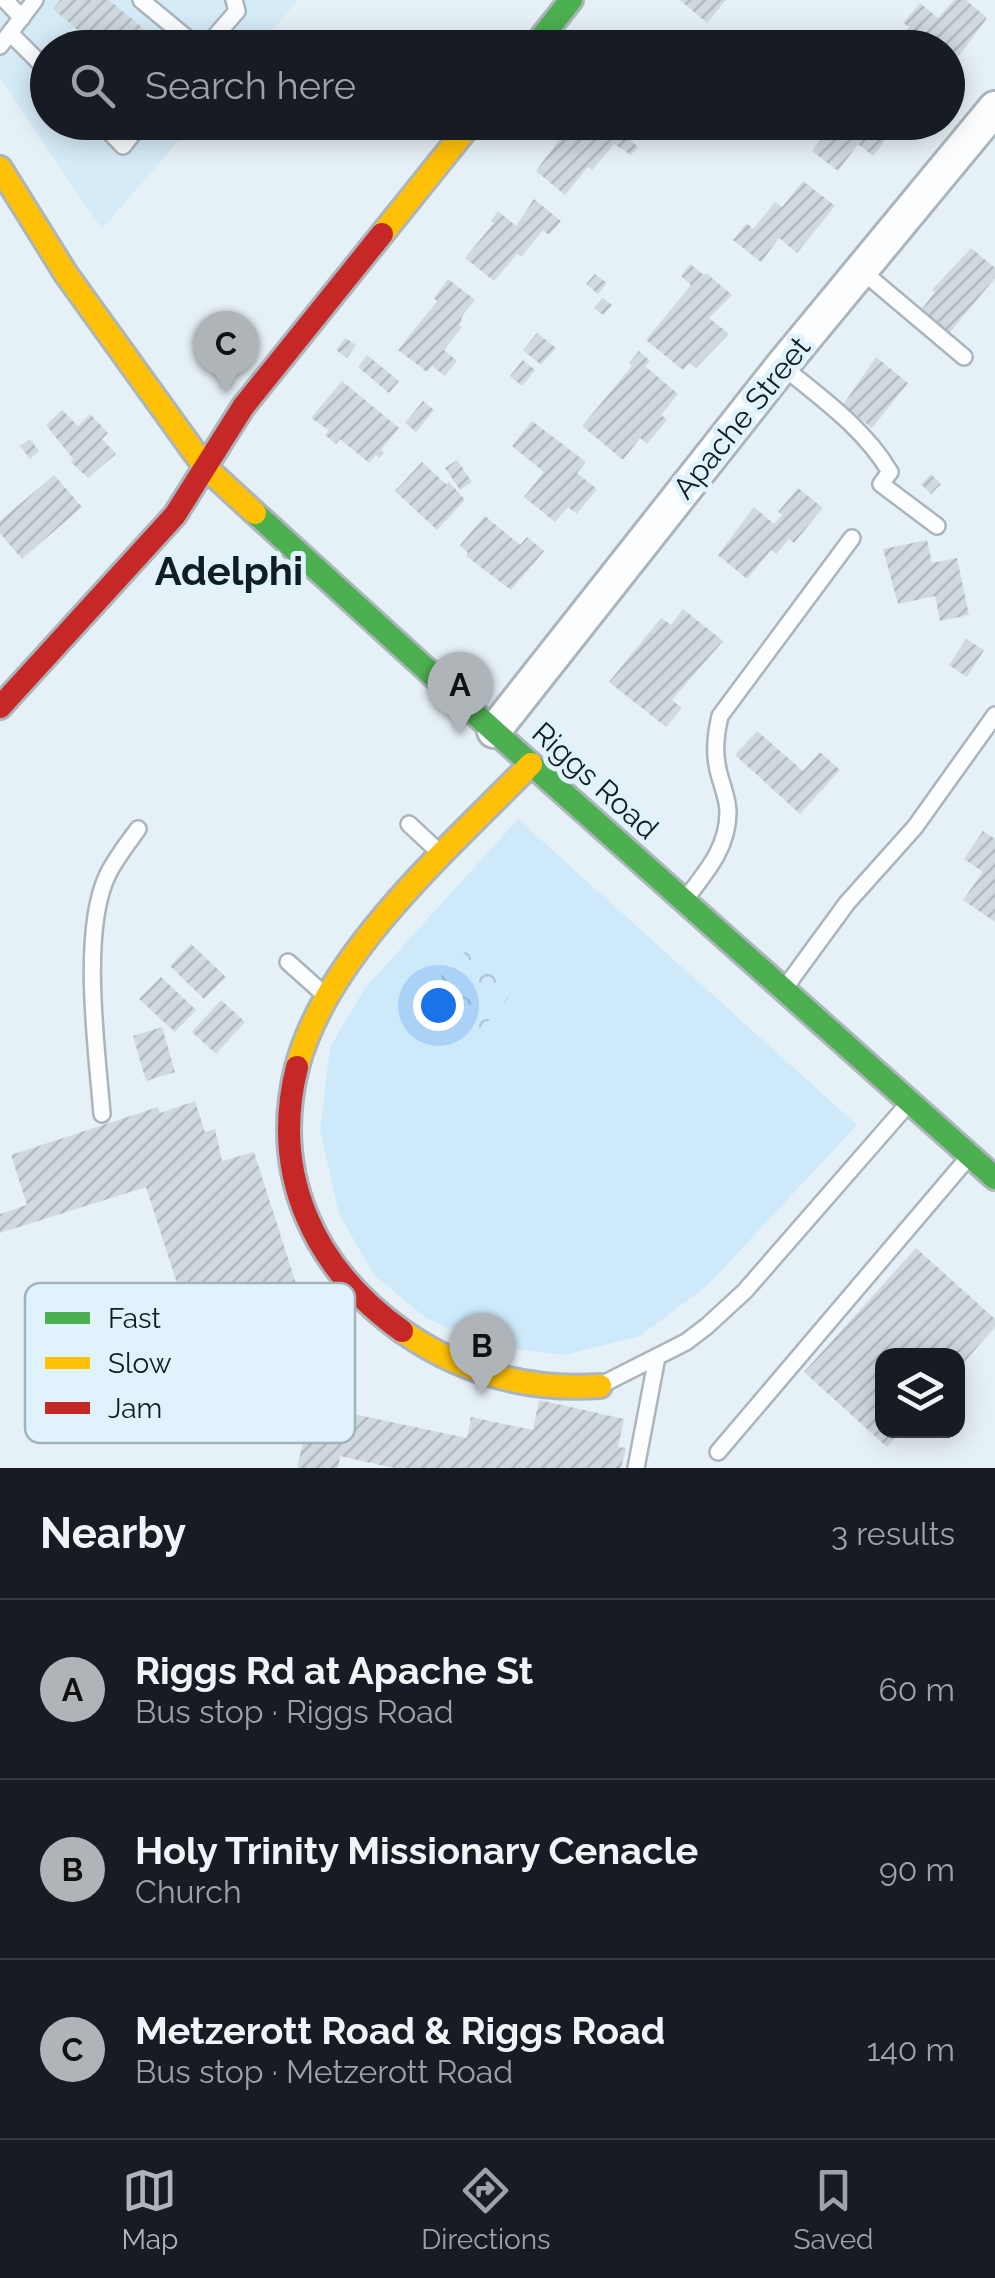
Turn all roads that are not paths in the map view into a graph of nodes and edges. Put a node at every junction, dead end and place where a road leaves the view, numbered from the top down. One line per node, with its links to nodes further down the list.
1 (5, 0): 6 (lane)
2 (35, 0): 6 (lane)
3 (141, 0): 7 (lane)
4 (571, 0): 9 (street)
5 (239, 4): 8 (lane)
6 (22, 18): 10 (lane)
7 (179, 30)
8 (217, 30)
9 (547, 30)
10 (5, 40): 11 (lane)
11 (30, 58)
12 (995, 108): 15 (street, Apache Street)
13 (457, 140): 18 (street)
14 (0, 168): 18 (street, Riggs Road)
15 (862, 271): 16 (lane); 17 (street, Apache Street)
16 (964, 357)
17 (782, 366): 19 (lane); 23 (street, Apache Street)
18 (205, 466): 21 (street); 23 (street, Riggs Road)
19 (936, 526)
20 (852, 538): 28 (lane)
21 (0, 708)
22 (995, 715): 30 (lane)
23 (494, 731): 24 (street, Riggs Road)
24 (531, 764): 27 (street); 28 (street, Riggs Road)
25 (409, 824): 27 (lane)
26 (138, 829): 33 (lane)
27 (444, 856): 31 (street)
28 (684, 900): 30 (street, Riggs Road)
29 (288, 962): 31 (lane)
30 (784, 989): 32 (street, Riggs Road)
31 (327, 997): 36 (street)
32 (910, 1100): 34 (street, Riggs Road); 38 (lane)
33 (102, 1114)
34 (970, 1156): 35 (street, Riggs Road); 40 (lane)
35 (995, 1178)
36 (345, 1283)
37 (355, 1293): 39 (street)
38 (657, 1357): 39 (lane); 41 (lane)
39 (600, 1386)
40 (718, 1452)
41 (636, 1468)

